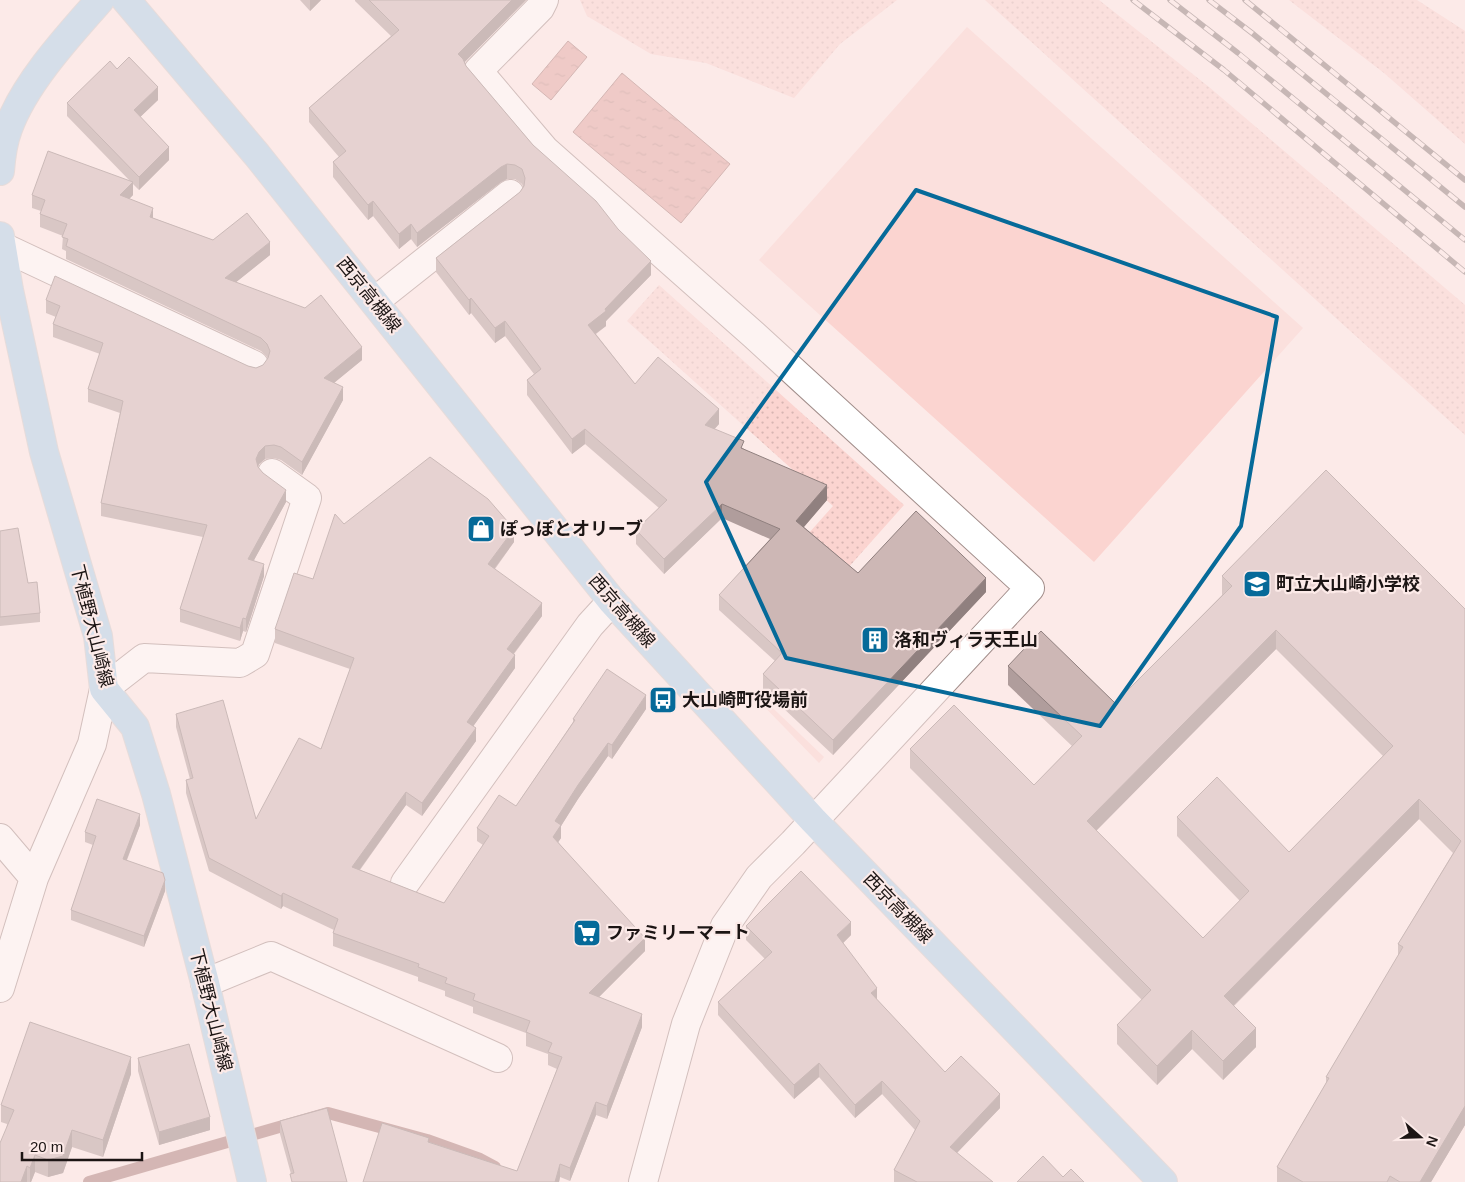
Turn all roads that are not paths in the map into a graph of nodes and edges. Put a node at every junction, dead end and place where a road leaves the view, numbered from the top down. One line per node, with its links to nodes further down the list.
1 (100, 0): 4 (main road)
2 (126, 0): 8 (main road, 西京高槻線)
3 (544, 0): 13 (street)
4 (4, 128): 5 (main road)
5 (0, 171)
6 (510, 194): 8 (street)
7 (1, 241): 9 (street); 12 (main road, 下植野大山崎線)
8 (374, 301): 11 (main road, 西京高槻線)
9 (254, 365)
10 (272, 473): 12 (street)
11 (612, 601): 13 (main road, 西京高槻線); 16 (street)
12 (104, 689): 15 (street); 17 (main road, 下植野大山崎線)
13 (814, 820): 21 (street); 22 (main road, 西京高槻線)
14 (0, 838): 15 (street)
15 (34, 878): 18 (street)
16 (405, 883)
17 (205, 982): 19 (street); 20 (main road, 下植野大山崎線)
18 (0, 988)
19 (498, 1058)
20 (252, 1182)
21 (643, 1182)
22 (1163, 1182)

